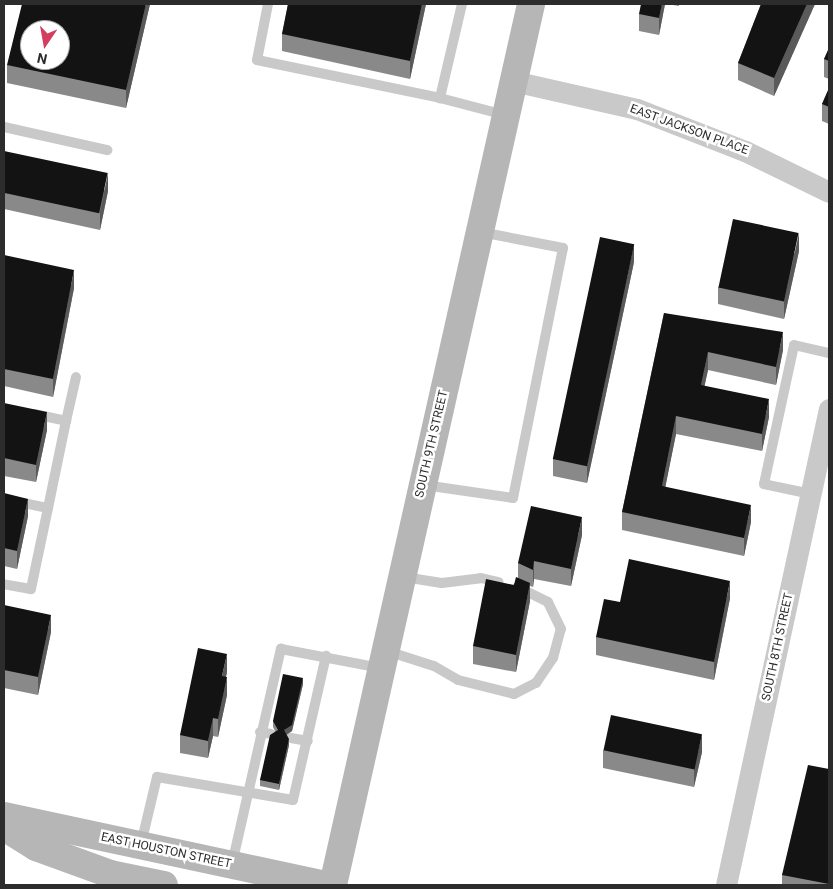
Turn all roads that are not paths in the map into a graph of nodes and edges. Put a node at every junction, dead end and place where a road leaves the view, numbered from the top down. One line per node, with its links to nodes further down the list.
1 (268, 4): 5 (lane)
2 (462, 4): 5 (lane)
3 (531, 4): 4 (main road, SOUTH 9TH STREET)
4 (513, 82): 6 (main road, SOUTH 9TH STREET); 9 (street, EAST JACKSON PLACE)
5 (440, 98): 6 (lane)
6 (506, 115): 10 (main road, SOUTH 9TH STREET)
7 (4, 127): 8 (lane)
8 (107, 150)
9 (829, 192)
10 (480, 231): 16 (main road, SOUTH 9TH STREET); 16 (lane)
11 (829, 353): 17 (lane)
12 (76, 377): 15 (lane)
13 (829, 409): 17 (street, SOUTH 8TH STREET)
14 (22, 412): 15 (lane)
15 (66, 421): 19 (lane)
16 (423, 485): 20 (main road, SOUTH 9TH STREET)
17 (811, 494): 36 (street, SOUTH 8TH STREET)
18 (4, 499): 19 (lane)
19 (48, 508): 21 (lane)
20 (402, 577): 23 (main road, SOUTH 9TH STREET); 23 (lane)
21 (4, 584)
22 (326, 656): 23 (lane); 24 (lane); 27 (lane)
23 (384, 659): 35 (main road, SOUTH 9TH STREET)
24 (260, 732): 25 (lane); 28 (lane)
25 (271, 734)
26 (291, 738): 27 (lane)
27 (308, 741): 28 (lane)
28 (247, 793): 31 (lane); 32 (lane)
29 (4, 816): 31 (main road, EAST HOUSTON STREET)
30 (4, 827): 33 (main road)
31 (141, 845): 32 (main road, EAST HOUSTON STREET)
32 (232, 865): 34 (main road, EAST HOUSTON STREET)
33 (154, 884)
34 (327, 885)
35 (333, 885)
36 (726, 885)

